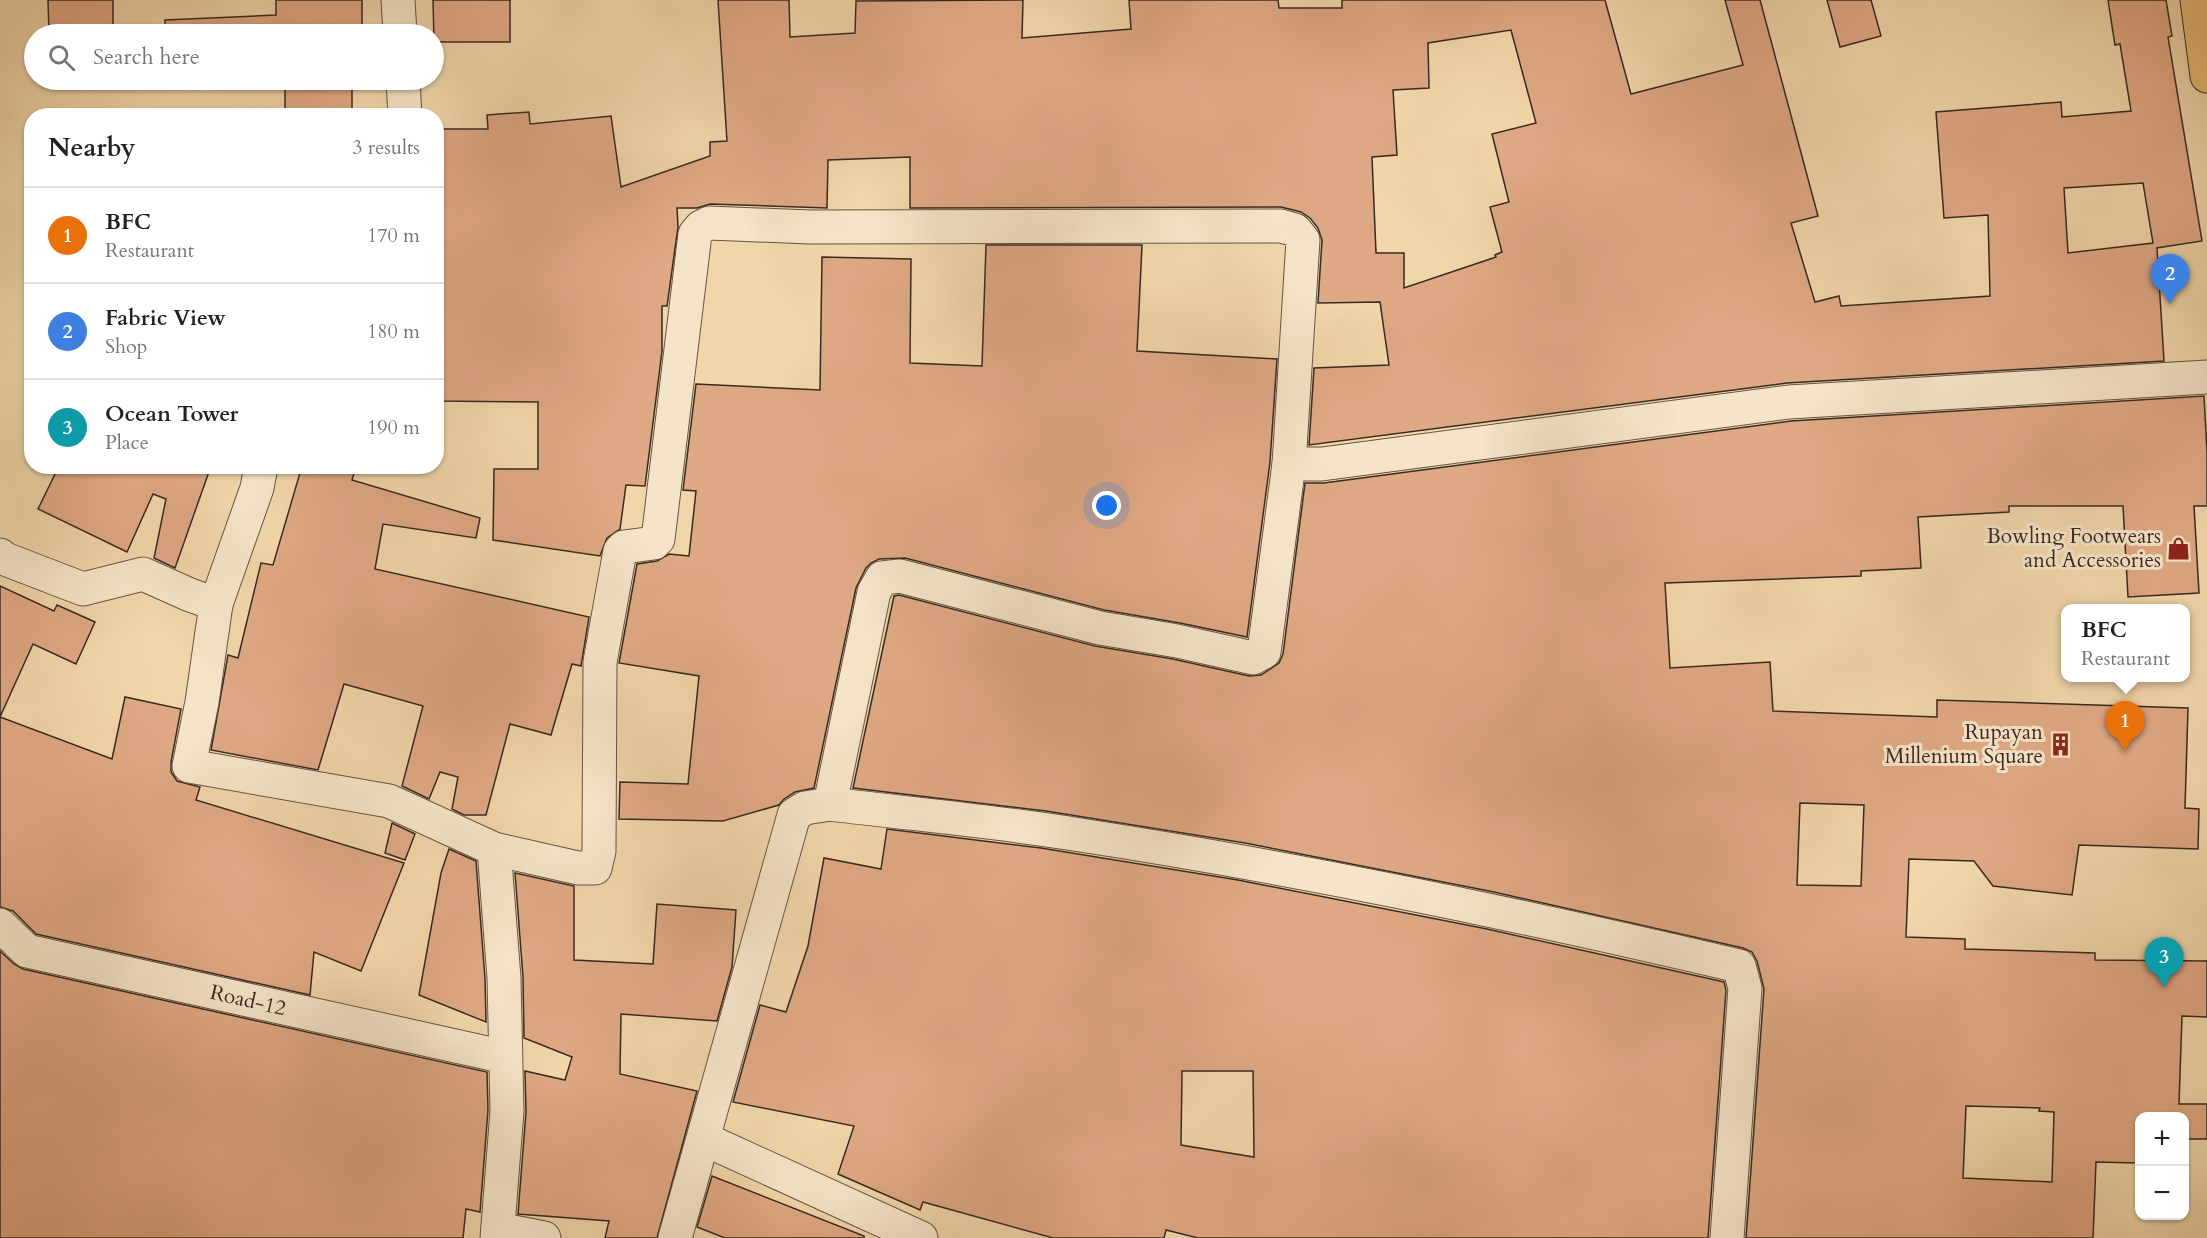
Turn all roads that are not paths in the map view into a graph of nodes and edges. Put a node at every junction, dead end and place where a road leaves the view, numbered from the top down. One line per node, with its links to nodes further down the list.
1 (398, 0): 3 (street)
2 (2198, 0): 4 (main road)
3 (399, 24)
4 (2207, 76)
5 (404, 90): 6 (street)
6 (405, 108)
7 (2207, 377): 8 (street)
8 (1289, 464): 12 (street); 13 (street)
9 (260, 474): 11 (street)
10 (0, 555): 11 (street)
11 (216, 604): 13 (street)
12 (830, 804): 16 (street); 21 (street)
13 (494, 849): 15 (street)
14 (0, 925): 15 (street, Road-12)
15 (505, 1057): 17 (street)
16 (704, 1139): 19 (street); 20 (street)
17 (498, 1234): 18 (street)
18 (544, 1238)
19 (675, 1238)
20 (921, 1238)
21 (1727, 1238)

